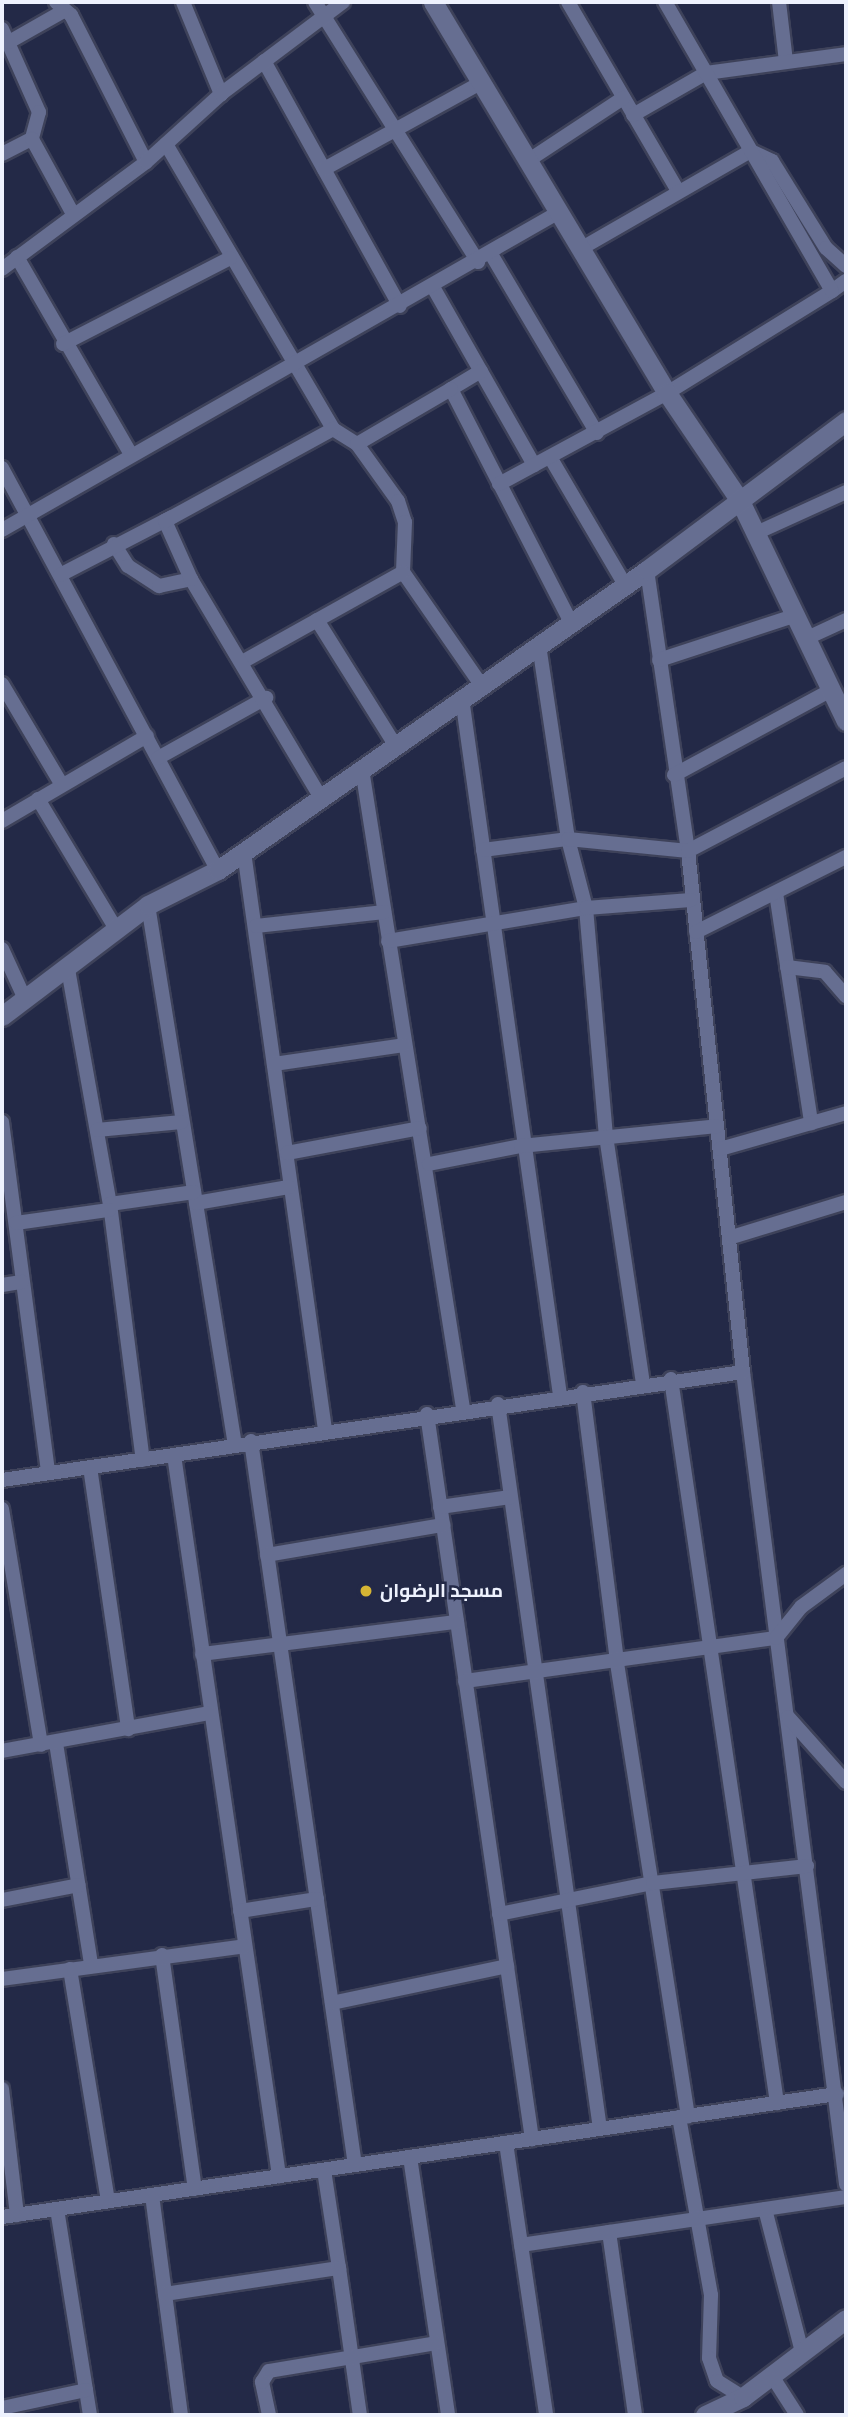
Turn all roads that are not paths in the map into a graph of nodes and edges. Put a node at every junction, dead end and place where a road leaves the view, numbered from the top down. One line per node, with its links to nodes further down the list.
1 (183, 2): 15 (street)
2 (342, 2): 8 (street)
3 (433, 2): 14 (street)
4 (665, 2): 13 (street)
5 (779, 2): 12 (street)
6 (574, 4): 16 (street)
7 (59, 7): 9 (street); 24 (street)
8 (318, 8): 11 (street); 18 (street)
9 (5, 35): 19 (street)
10 (846, 54): 12 (street)
11 (264, 61): 15 (street); 25 (street)
12 (786, 62): 13 (street)
13 (706, 73): 17 (street); 21 (street)
14 (482, 82): 18 (street); 23 (street)
15 (222, 94): 20 (street)
16 (622, 98): 17 (street); 23 (street)
17 (633, 115): 26 (street)
18 (395, 130): 25 (street); 33 (street)
19 (33, 139): 22 (street); 28 (street)
20 (166, 144): 24 (street); 32 (street)
21 (751, 151): 26 (street); 34 (street); 38 (street)
22 (2, 155)
23 (529, 160): 27 (street)
24 (146, 162): 28 (street)
25 (324, 169): 39 (street)
26 (678, 191): 29 (street)
27 (559, 212): 29 (street); 30 (street)
28 (73, 214): 31 (street)
29 (582, 248): 44 (street)
30 (491, 254): 33 (street); 47 (street)
31 (17, 257): 35 (street); 40 (street)
32 (230, 258): 40 (street); 41 (street)
33 (478, 262): 37 (street)
34 (846, 266)
35 (2, 269)
36 (846, 281): 38 (street)
37 (433, 287): 39 (street); 42 (street)
38 (832, 291): 44 (street)
39 (400, 306): 41 (street)
40 (63, 344): 49 (street)
41 (293, 365): 46 (street); 49 (street)
42 (481, 371): 43 (street); 51 (street)
43 (451, 389): 48 (street); 53 (street)
44 (667, 393): 47 (street); 55 (street)
45 (846, 421): 55 (street)
46 (333, 429): 48 (street); 57 (street)
47 (597, 433): 50 (street)
48 (357, 444): 62 (street)
49 (130, 453): 56 (street)
50 (550, 457): 51 (street); 65 (street)
51 (534, 465): 53 (street)
52 (2, 468): 56 (street)
53 (499, 484): 69 (street)
54 (846, 492): 59 (street)
55 (740, 501): 59 (street); 61 (street)
56 (28, 514): 58 (street); 63 (street)
57 (165, 521): 60 (street); 64 (street)
58 (2, 530)
59 (754, 534): 66 (street)
60 (114, 544): 63 (street); 64 (street)
61 (647, 570): 65 (street); 72 (street)
62 (403, 572): 67 (street); 74 (street)
63 (60, 575): 80 (street)
64 (191, 579): 73 (street)
65 (625, 585): 69 (street)
66 (794, 616): 70 (street); 72 (street)
67 (317, 620): 73 (street); 81 (street)
68 (846, 620): 70 (street)
69 (571, 622): 71 (street)
70 (805, 639): 76 (street)
71 (538, 645): 74 (street); 90 (street)
72 (659, 660): 85 (street)
73 (244, 661): 77 (street)
74 (480, 683): 78 (street)
75 (2, 684): 86 (street)
76 (831, 690): 79 (street); 85 (street)
77 (266, 698): 82 (street); 87 (street)
78 (462, 698): 81 (street); 91 (street)
79 (846, 721)
80 (147, 736): 82 (street); 86 (street)
81 (395, 745): 84 (street)
82 (158, 758): 95 (street)
83 (846, 768): 92 (street)
84 (362, 769): 87 (street); 100 (street)
85 (674, 775): 92 (street)
86 (62, 785): 88 (street)
87 (321, 798): 93 (street)
88 (38, 799): 89 (street); 103 (street)
89 (2, 821)
90 (568, 839): 91 (street); 92 (street); 99 (street)
91 (483, 850): 102 (street)
92 (688, 851): 97 (street)
93 (244, 852): 95 (street); 101 (street)
94 (844, 862): 96 (street)
95 (218, 870): 98 (street)
96 (776, 893): 104 (street); 107 (street)
97 (691, 900): 99 (street); 104 (street)
98 (148, 905): 103 (street); 116 (street)
99 (586, 908): 102 (street); 121 (street)
100 (384, 912): 101 (street); 105 (street)
101 (256, 926): 113 (street)
102 (491, 928): 105 (street); 122 (street)
103 (116, 929): 108 (street)
104 (696, 932): 118 (street)
105 (388, 941): 112 (street)
106 (2, 949): 110 (street)
107 (788, 967): 109 (street); 117 (street)
108 (68, 969): 110 (street); 120 (street)
109 (846, 996)
110 (24, 997): 111 (street)
111 (2, 1016)
112 (404, 1045): 113 (street); 119 (street)
113 (274, 1064): 124 (street)
114 (846, 1113): 117 (street)
115 (2, 1122): 130 (street)
116 (182, 1122): 120 (street); 127 (street)
117 (811, 1123): 123 (street)
118 (718, 1126): 121 (street); 123 (street)
119 (420, 1128): 124 (street); 125 (street)
120 (97, 1130): 129 (street)
121 (606, 1136): 122 (street); 136 (street)
122 (522, 1146): 125 (street); 138 (street)
123 (720, 1149): 131 (street)
124 (287, 1153): 126 (street)
125 (429, 1164): 140 (street)
126 (289, 1187): 127 (street); 142 (street)
127 (195, 1198): 129 (street); 144 (street)
128 (846, 1202): 131 (street)
129 (109, 1207): 130 (street); 146 (street)
130 (16, 1223): 132 (street)
131 (732, 1237): 134 (street)
132 (22, 1282): 133 (street); 148 (street)
133 (2, 1285)
134 (743, 1372): 135 (street); 157 (street)
135 (671, 1379): 136 (street); 159 (street)
136 (643, 1383): 137 (street)
137 (583, 1392): 138 (street); 161 (street)
138 (560, 1395): 139 (street)
139 (498, 1404): 140 (street); 150 (street)
140 (463, 1408): 141 (street)
141 (427, 1414): 142 (street); 151 (street)
142 (325, 1430): 143 (street)
143 (251, 1441): 144 (street); 154 (street)
144 (235, 1445): 145 (street)
145 (174, 1455): 146 (street); 160 (street)
146 (143, 1460): 147 (street)
147 (90, 1467): 148 (street); 166 (street)
148 (48, 1473): 149 (street)
149 (2, 1480)
150 (510, 1497): 151 (street); 162 (street)
151 (440, 1507): 153 (street)
152 (2, 1509): 167 (street)
153 (443, 1525): 154 (street); 156 (street)
154 (267, 1555): 158 (street)
155 (846, 1574): 157 (street)
156 (457, 1622): 158 (street); 163 (street)
157 (776, 1638): 159 (street); 165 (street)
158 (280, 1642): 160 (street); 174 (street)
159 (707, 1650): 161 (street); 171 (street)
160 (202, 1654): 164 (street)
161 (617, 1663): 162 (street); 172 (street)
162 (535, 1671): 163 (street); 176 (street)
163 (465, 1681): 178 (street)
164 (209, 1713): 166 (street); 177 (street)
165 (788, 1717): 169 (street); 170 (street)
166 (128, 1730): 167 (street)
167 (48, 1744): 168 (street); 173 (street)
168 (2, 1751)
169 (846, 1782)
170 (807, 1866): 171 (street); 187 (street)
171 (742, 1871): 172 (street); 188 (street)
172 (653, 1883): 176 (street); 190 (street)
173 (79, 1885): 175 (street); 181 (street)
174 (317, 1899): 177 (street); 185 (street)
175 (2, 1900)
176 (566, 1900): 178 (street); 191 (street)
177 (240, 1911): 179 (street)
178 (499, 1914): 182 (street)
179 (245, 1946): 180 (street); 197 (street)
180 (162, 1955): 181 (street); 199 (street)
181 (91, 1964): 183 (street)
182 (507, 1966): 185 (street); 192 (street)
183 (70, 1969): 184 (street); 202 (street)
184 (2, 1979)
185 (332, 2003): 195 (street)
186 (2, 2089): 205 (street)
187 (837, 2094): 188 (street); 189 (street)
188 (777, 2103): 190 (street)
189 (843, 2110): 198 (street)
190 (684, 2116): 191 (street); 207 (street)
191 (600, 2129): 192 (street)
192 (532, 2139): 193 (street)
193 (506, 2143): 194 (street); 209 (street)
194 (410, 2157): 195 (street); 213 (street)
195 (355, 2165): 196 (street)
196 (324, 2170): 197 (street); 210 (street)
197 (279, 2176): 199 (street)
198 (846, 2184)
199 (195, 2189): 200 (street)
200 (152, 2195): 202 (street); 211 (street)
201 (846, 2197): 204 (street)
202 (108, 2201): 203 (street)
203 (57, 2209): 205 (street); 217 (street)
204 (765, 2209): 207 (street); 214 (street)
205 (17, 2215): 206 (street)
206 (2, 2217)
207 (693, 2219): 208 (street); 218 (street)
208 (610, 2232): 209 (street); 226 (street)
209 (521, 2245): 225 (street)
210 (339, 2269): 211 (street); 215 (street)
211 (165, 2294): 221 (street)
212 (846, 2319): 214 (street)
213 (437, 2343): 215 (street); 224 (street)
214 (802, 2352): 216 (street)
215 (351, 2354): 222 (street); 223 (street)
216 (772, 2376): 218 (street); 228 (street)
217 (86, 2390): 219 (street); 220 (street)
218 (743, 2397): 227 (street)
219 (2, 2408)
220 (90, 2415)
221 (181, 2415)
222 (269, 2415)
223 (360, 2415)
224 (448, 2415)
225 (546, 2415)
226 (635, 2415)
227 (705, 2415)
228 (797, 2415)

